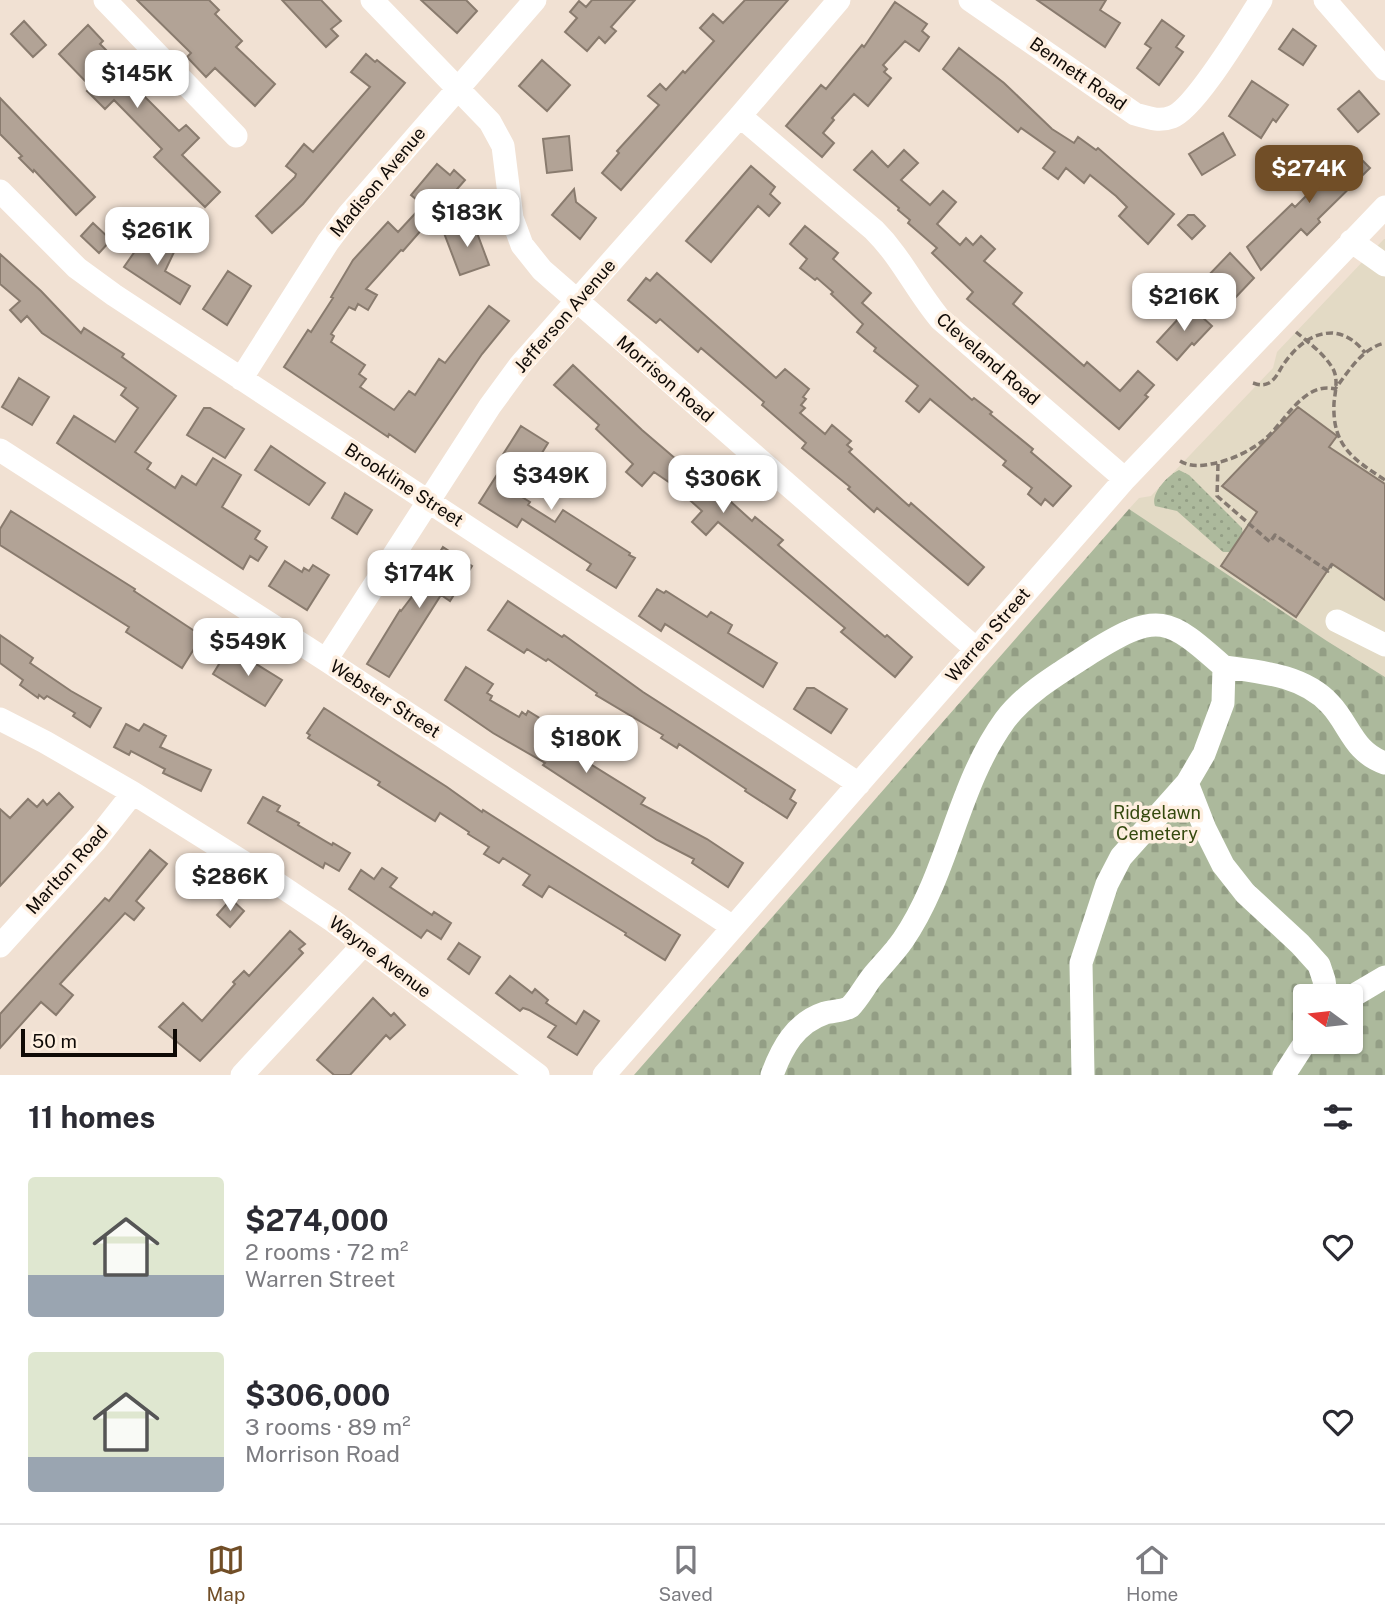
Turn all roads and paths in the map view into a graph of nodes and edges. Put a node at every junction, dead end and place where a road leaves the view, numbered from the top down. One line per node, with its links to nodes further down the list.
1 (105, 0): 11 (street)
2 (372, 0): 9 (street, Morrison Road)
3 (535, 0): 9 (street, Madison Avenue)
4 (839, 0): 10 (street, Jefferson Avenue)
5 (970, 0): 6 (street, Bennett Road)
6 (1261, 0)
7 (1325, 0): 8 (street)
8 (1385, 69)
9 (459, 88): 16 (street, Morrison Road); 21 (street, Madison Avenue)
10 (740, 116): 16 (street, Jefferson Avenue); 27 (street, Cleveland Road)
11 (236, 136)
12 (0, 191): 21 (street, Brookline Street)
13 (1385, 206): 14 (street, Warren Street)
14 (1351, 241): 15 (street); 27 (street, Warren Street)
15 (1385, 265)
16 (576, 302): 29 (street, Jefferson Avenue); 33 (street, Morrison Road)
17 (1297, 332): 18 (path)
18 (1306, 341): 20 (path); 22 (path); 23 (path)
19 (1385, 343): 20 (path)
20 (1365, 353): 23 (path)
21 (241, 379): 29 (street, Brookline Street)
22 (1253, 383)
23 (1335, 389): 26 (path); 28 (path)
24 (0, 450): 34 (street, Webster Street)
25 (1180, 461): 26 (path)
26 (1218, 463): 30 (path)
27 (1125, 479): 33 (street, Warren Street)
28 (1385, 480)
29 (429, 500): 34 (street, Jefferson Avenue); 39 (street, Brookline Street)
30 (1332, 564)
31 (1337, 621): 32 (street)
32 (1385, 645)
33 (976, 649): 39 (street, Warren Street)
34 (326, 660): 41 (street, Webster Street)
35 (1224, 667): 37 (street); 38 (street); 51 (street)
36 (0, 719): 40 (street, Wayne Avenue)
37 (1385, 763)
38 (1187, 783): 45 (street); 52 (street)
39 (859, 784): 41 (street, Warren Street)
40 (133, 793): 42 (street, Wayne Avenue); 43 (street, Marlton Road)
41 (733, 927): 50 (street, Warren Street)
42 (364, 944): 48 (street); 49 (street, Wayne Avenue)
43 (0, 946)
44 (1385, 977): 46 (street)
45 (1324, 984)
46 (1363, 990)
47 (1298, 1054): 53 (street)
48 (242, 1075)
49 (538, 1075)
50 (604, 1075)
51 (772, 1075)
52 (1083, 1075)
53 (1284, 1075)

